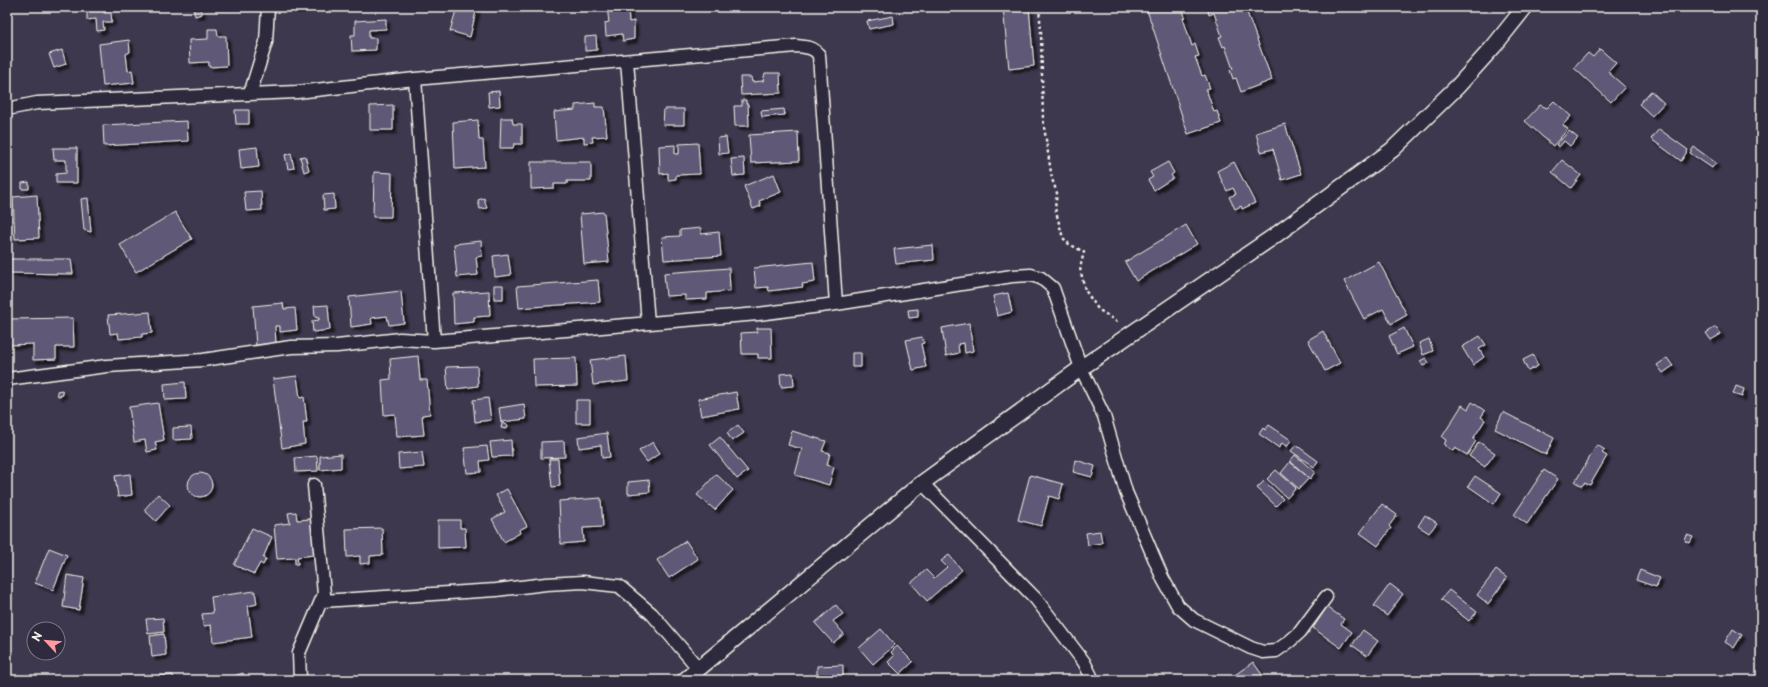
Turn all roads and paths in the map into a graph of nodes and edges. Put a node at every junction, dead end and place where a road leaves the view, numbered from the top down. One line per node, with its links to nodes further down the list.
1 (268, 7): 6 (street)
2 (1039, 7): 10 (path)
3 (1525, 7): 10 (street)
4 (627, 61): 5 (street); 8 (street); 9 (street)
5 (415, 79): 6 (street); 11 (street)
6 (250, 94): 7 (street)
7 (7, 109)
8 (836, 304): 9 (street); 12 (street)
9 (648, 323): 11 (street)
10 (1134, 330): 12 (street)
11 (434, 341): 13 (street)
12 (1081, 368): 14 (street); 16 (street)
13 (7, 379)
14 (922, 483): 18 (street); 21 (street)
15 (314, 485): 17 (street)
16 (1326, 597)
17 (322, 601): 18 (street); 19 (street)
18 (699, 668): 20 (street)
19 (300, 680)
20 (685, 680)
21 (1093, 680)

